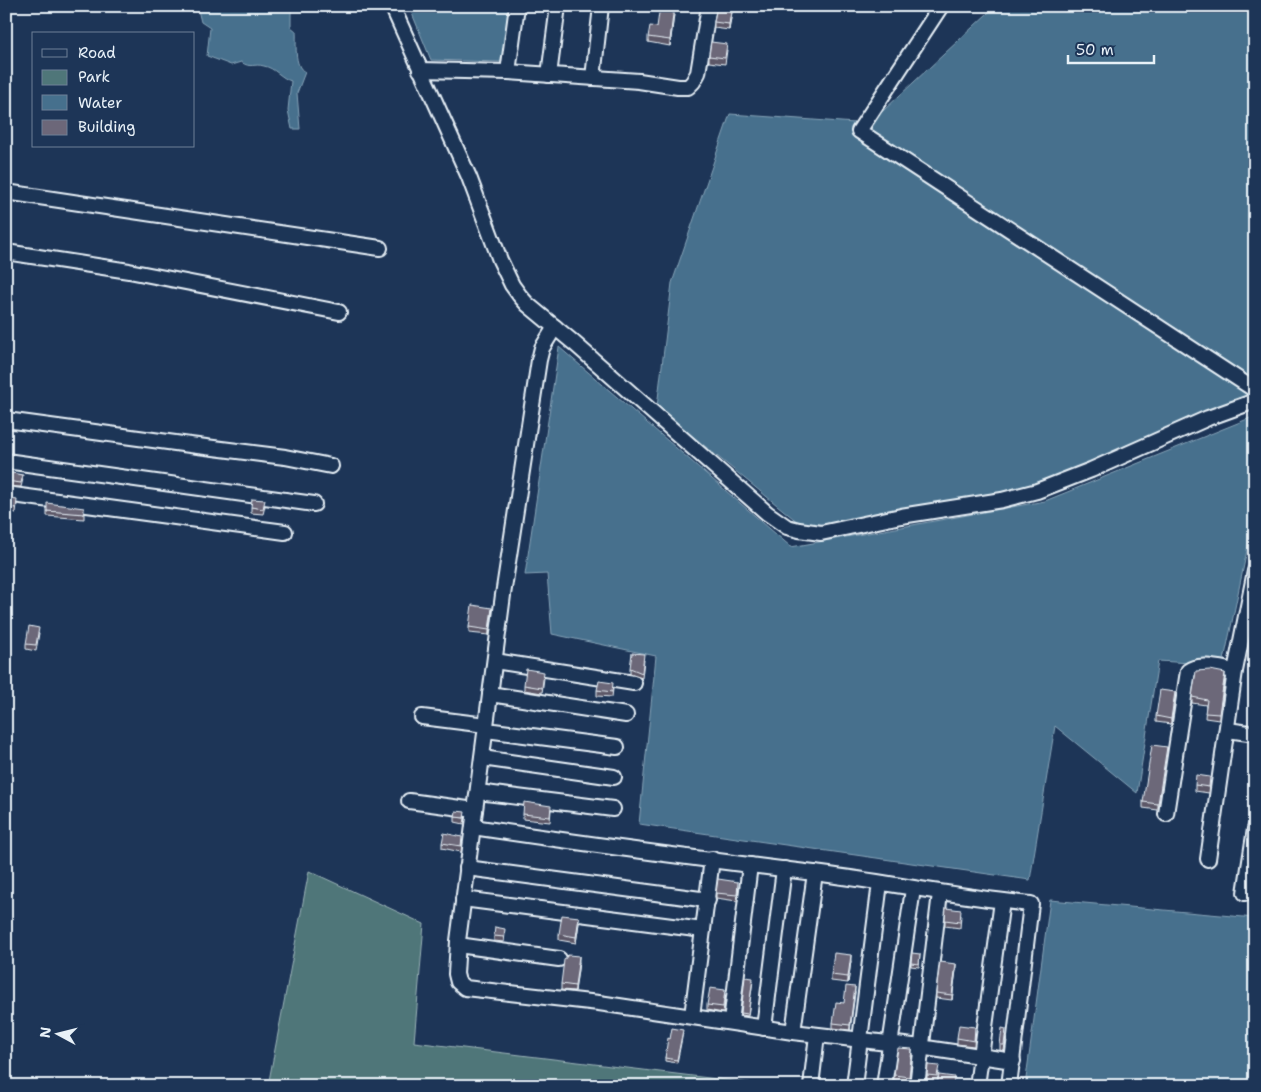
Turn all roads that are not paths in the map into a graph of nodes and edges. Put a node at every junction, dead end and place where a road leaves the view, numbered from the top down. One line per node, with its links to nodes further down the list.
1 (392, 6): 7 (street)
2 (516, 6): 8 (street)
3 (558, 6): 9 (street)
4 (601, 6): 10 (street)
5 (709, 6): 10 (street)
6 (941, 6): 16 (street)
7 (420, 70): 8 (street); 15 (street)
8 (508, 72): 9 (street)
9 (549, 75): 10 (street)
10 (593, 78)
11 (6, 192): 12 (street)
12 (380, 248)
13 (6, 252): 14 (street)
14 (339, 312)
15 (555, 327): 17 (street); 25 (street)
16 (1255, 390)
17 (1255, 401)
18 (6, 420): 20 (street)
19 (6, 461): 22 (street)
20 (331, 466)
21 (6, 494): 23 (street)
22 (314, 504)
23 (285, 532)
24 (1255, 572): 26 (street)
25 (495, 661): 27 (street); 28 (street)
26 (1235, 671): 32 (street); 41 (street)
27 (634, 683)
28 (490, 694): 29 (street); 31 (street)
29 (626, 715)
30 (422, 717): 31 (street)
31 (486, 727): 34 (street); 35 (street)
32 (1228, 730): 33 (street); 45 (street)
33 (1255, 734)
34 (617, 747)
35 (482, 758): 36 (street); 37 (street)
36 (614, 777)
37 (478, 792): 39 (street); 40 (street)
38 (410, 801): 40 (street)
39 (613, 809)
40 (475, 810): 42 (street)
41 (1166, 814)
42 (473, 827): 44 (street); 47 (street)
43 (1255, 829): 53 (street)
44 (712, 859): 46 (street); 55 (street)
45 (1208, 859)
46 (750, 864): 48 (street); 61 (street)
47 (468, 868): 54 (street); 55 (street)
48 (784, 869): 49 (street); 62 (street)
49 (815, 873): 50 (street); 63 (street)
50 (880, 883): 51 (street); 65 (street)
51 (913, 888): 52 (street); 66 (street)
52 (940, 892): 56 (street); 67 (street)
53 (1245, 893)
54 (464, 899): 57 (street); 58 (street)
55 (708, 900): 57 (street)
56 (1002, 901): 68 (street); 69 (street)
57 (703, 930): 60 (street)
58 (458, 945): 59 (street); 60 (street)
59 (559, 959)
60 (692, 1016): 61 (street)
61 (731, 1022): 62 (street)
62 (764, 1028): 63 (street)
63 (793, 1032): 64 (street)
64 (818, 1035): 65 (street); 70 (street)
65 (861, 1040): 66 (street); 71 (street)
66 (889, 1044): 67 (street); 72 (street)
67 (922, 1048): 68 (street); 73 (street)
68 (981, 1056): 69 (street); 74 (street)
69 (1013, 1061): 75 (street)
70 (811, 1086)
71 (854, 1086)
72 (884, 1086)
73 (917, 1086)
74 (977, 1086)
75 (1009, 1086)

